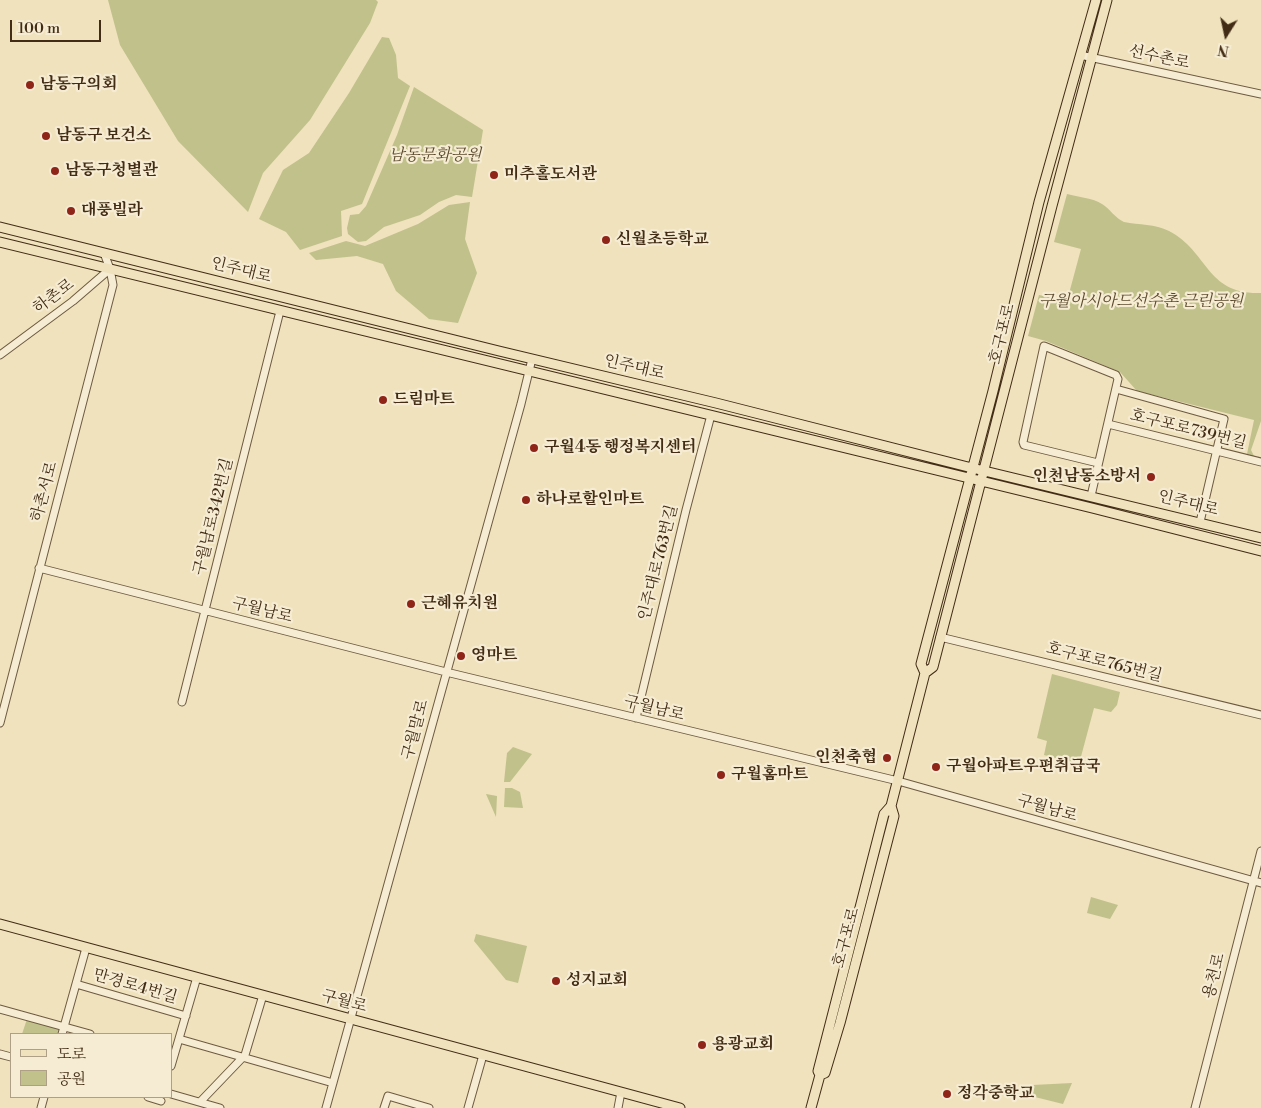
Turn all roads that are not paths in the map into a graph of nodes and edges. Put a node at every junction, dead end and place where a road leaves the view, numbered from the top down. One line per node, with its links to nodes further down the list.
1 (1096, 0): 3 (main road, 호구포로)
2 (1107, 0): 4 (main road, 호구포로)
3 (1080, 55): 4 (street, 선수촌로); 20 (main road, 호구포로)
4 (1092, 58): 5 (street, 선수촌로); 21 (main road, 호구포로)
5 (1261, 94)
6 (0, 227): 8 (main road, 인주대로)
7 (0, 242): 9 (main road, 인주대로)
8 (104, 253): 9 (street); 12 (main road, 인주대로)
9 (110, 269): 10 (main road, 인주대로); 11 (street, 하촌로); 28 (street, 하촌서로)
10 (280, 311): 13 (main road, 인주대로); 29 (street, 구월남로342번길)
11 (0, 355)
12 (532, 359): 13 (street, 구월말로); 20 (main road, 인주대로)
13 (529, 370): 15 (main road, 인주대로); 31 (street, 구월말로)
14 (1116, 389): 16 (street); 17 (street); 19 (street)
15 (711, 415): 22 (main road, 인주대로); 35 (street, 인주대로763번길)
16 (1108, 424): 17 (street, 호구포로739번길); 19 (street)
17 (1217, 452): 18 (street, 호구포로739번길); 25 (street)
18 (1261, 462)
19 (1098, 463): 24 (street)
20 (972, 468): 21 (main road, 인주대로); 22 (main road, 호구포로)
21 (984, 471): 23 (main road, 호구포로); 24 (main road, 인주대로)
22 (969, 479): 23 (main road, 인주대로); 32 (main road, 호구포로)
23 (981, 481): 27 (main road, 인주대로); 30 (main road, 호구포로)
24 (1091, 496): 25 (main road, 인주대로)
25 (1200, 522): 26 (main road, 인주대로)
26 (1261, 538)
27 (1261, 551)
28 (40, 568): 29 (street, 구월남로); 36 (street, 하촌서로)
29 (205, 610): 31 (street, 구월남로); 33 (street, 구월남로342번길)
30 (940, 637): 32 (main road, 호구포로); 34 (street, 호구포로765번길)
31 (446, 672): 35 (street, 구월남로); 47 (street, 구월말로)
32 (925, 673): 37 (main road, 호구포로)
33 (182, 702)
34 (1261, 716)
35 (636, 718): 37 (street, 구월남로)
36 (0, 723)
37 (898, 781): 39 (street, 구월남로); 66 (main road, 호구포로)
38 (1261, 851): 39 (street, 용천로)
39 (1257, 882): 67 (street, 용천로)
40 (0, 924): 41 (main road, 구월로)
41 (86, 948): 42 (main road, 구월로); 43 (street)
42 (197, 977): 44 (main road, 구월로); 46 (street)
43 (76, 984): 46 (street, 만경로4번길); 48 (street)
44 (263, 995): 47 (main road, 구월로); 53 (street)
45 (0, 1009): 48 (street)
46 (186, 1016): 50 (street)
47 (350, 1019): 51 (main road, 구월로); 54 (street, 구월말로)
48 (63, 1030): 49 (street)
49 (83, 1033)
50 (179, 1040): 52 (street); 53 (street)
51 (483, 1055): 55 (main road, 구월로); 63 (street)
52 (172, 1058)
53 (242, 1058): 54 (street); 57 (street)
54 (333, 1083): 60 (street, 구월말로)
55 (621, 1092): 64 (street); 65 (main road, 구월로)
56 (172, 1094): 57 (street)
57 (200, 1102): 59 (street)
58 (409, 1105): 61 (street); 62 (street)
59 (220, 1108)
60 (326, 1108)
61 (384, 1108)
62 (428, 1108)
63 (468, 1108)
64 (618, 1108)
65 (680, 1108)
66 (811, 1108)
67 (1195, 1108)

